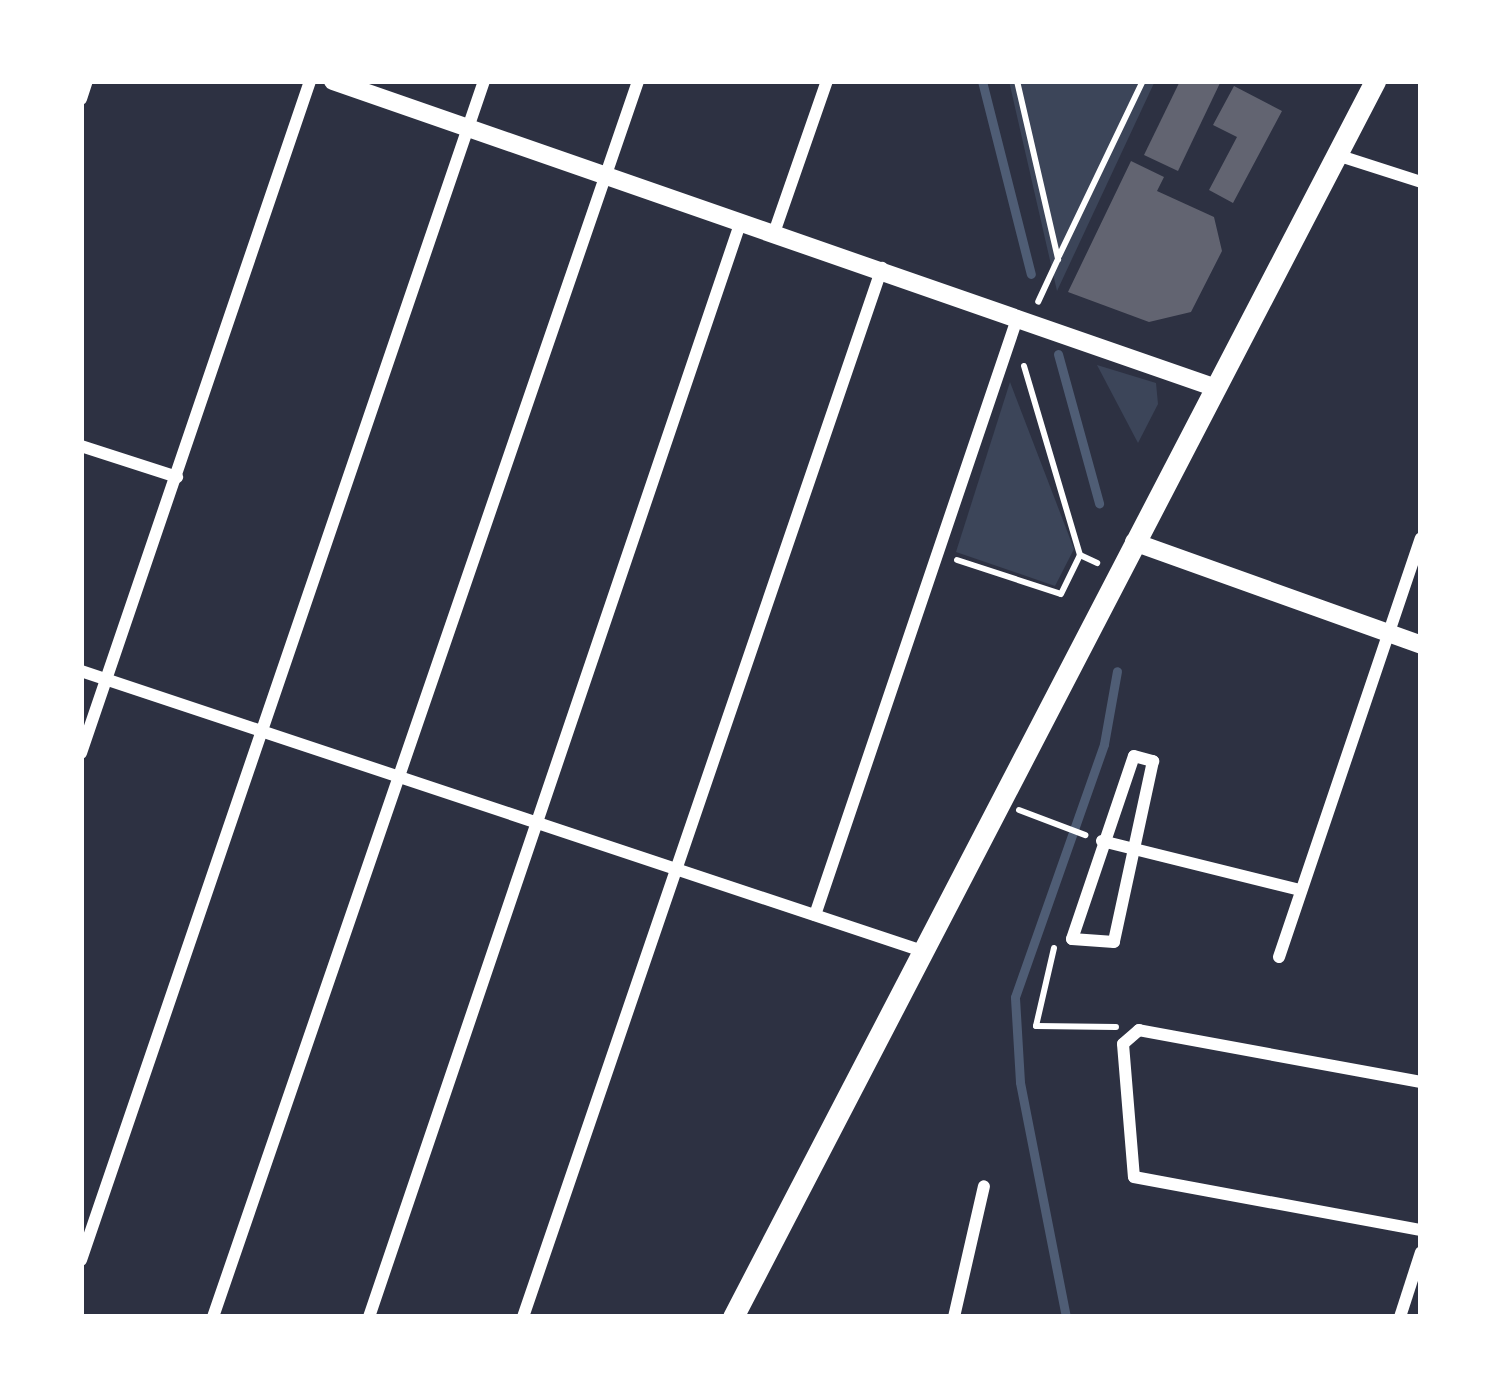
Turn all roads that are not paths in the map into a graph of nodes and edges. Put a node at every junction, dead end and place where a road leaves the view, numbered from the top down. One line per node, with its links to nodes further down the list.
1 (87, 81): 8 (street)
2 (310, 81): 19 (street)
3 (333, 81): 9 (street)
4 (484, 81): 9 (street)
5 (638, 81): 11 (street)
6 (827, 81): 14 (street)
7 (1375, 81): 10 (main road)
8 (81, 99)
9 (468, 126): 11 (street); 26 (street)
10 (1337, 154): 12 (street); 17 (main road)
11 (606, 174): 13 (street); 28 (street)
12 (1421, 182)
13 (742, 220): 14 (street); 29 (street)
14 (776, 230): 15 (street)
15 (883, 266): 16 (street); 32 (street)
16 (1026, 318): 17 (street); 34 (street)
17 (1214, 387): 21 (main road)
18 (81, 446): 19 (street)
19 (177, 477): 25 (street)
20 (1421, 538): 22 (street)
21 (1134, 542): 22 (street); 35 (main road)
22 (1388, 633): 23 (street); 33 (street)
23 (1421, 645)
24 (81, 671): 25 (street)
25 (108, 675): 26 (street); 27 (street)
26 (263, 728): 28 (street); 41 (street)
27 (81, 753)
28 (400, 773): 29 (street); 42 (street)
29 (539, 822): 32 (street); 43 (street)
30 (1102, 841): 31 (street); 31 (street); 31 (street)
31 (1133, 849): 33 (street)
32 (677, 869): 34 (street); 44 (street)
33 (1300, 890): 36 (street)
34 (815, 915): 35 (street)
35 (922, 951): 45 (main road)
36 (1279, 957)
37 (1421, 1082): 39 (street)
38 (984, 1186): 46 (street)
39 (1421, 1230)
40 (1421, 1252): 47 (street)
41 (81, 1260)
42 (213, 1317)
43 (369, 1317)
44 (523, 1317)
45 (733, 1317)
46 (954, 1317)
47 (1400, 1317)

